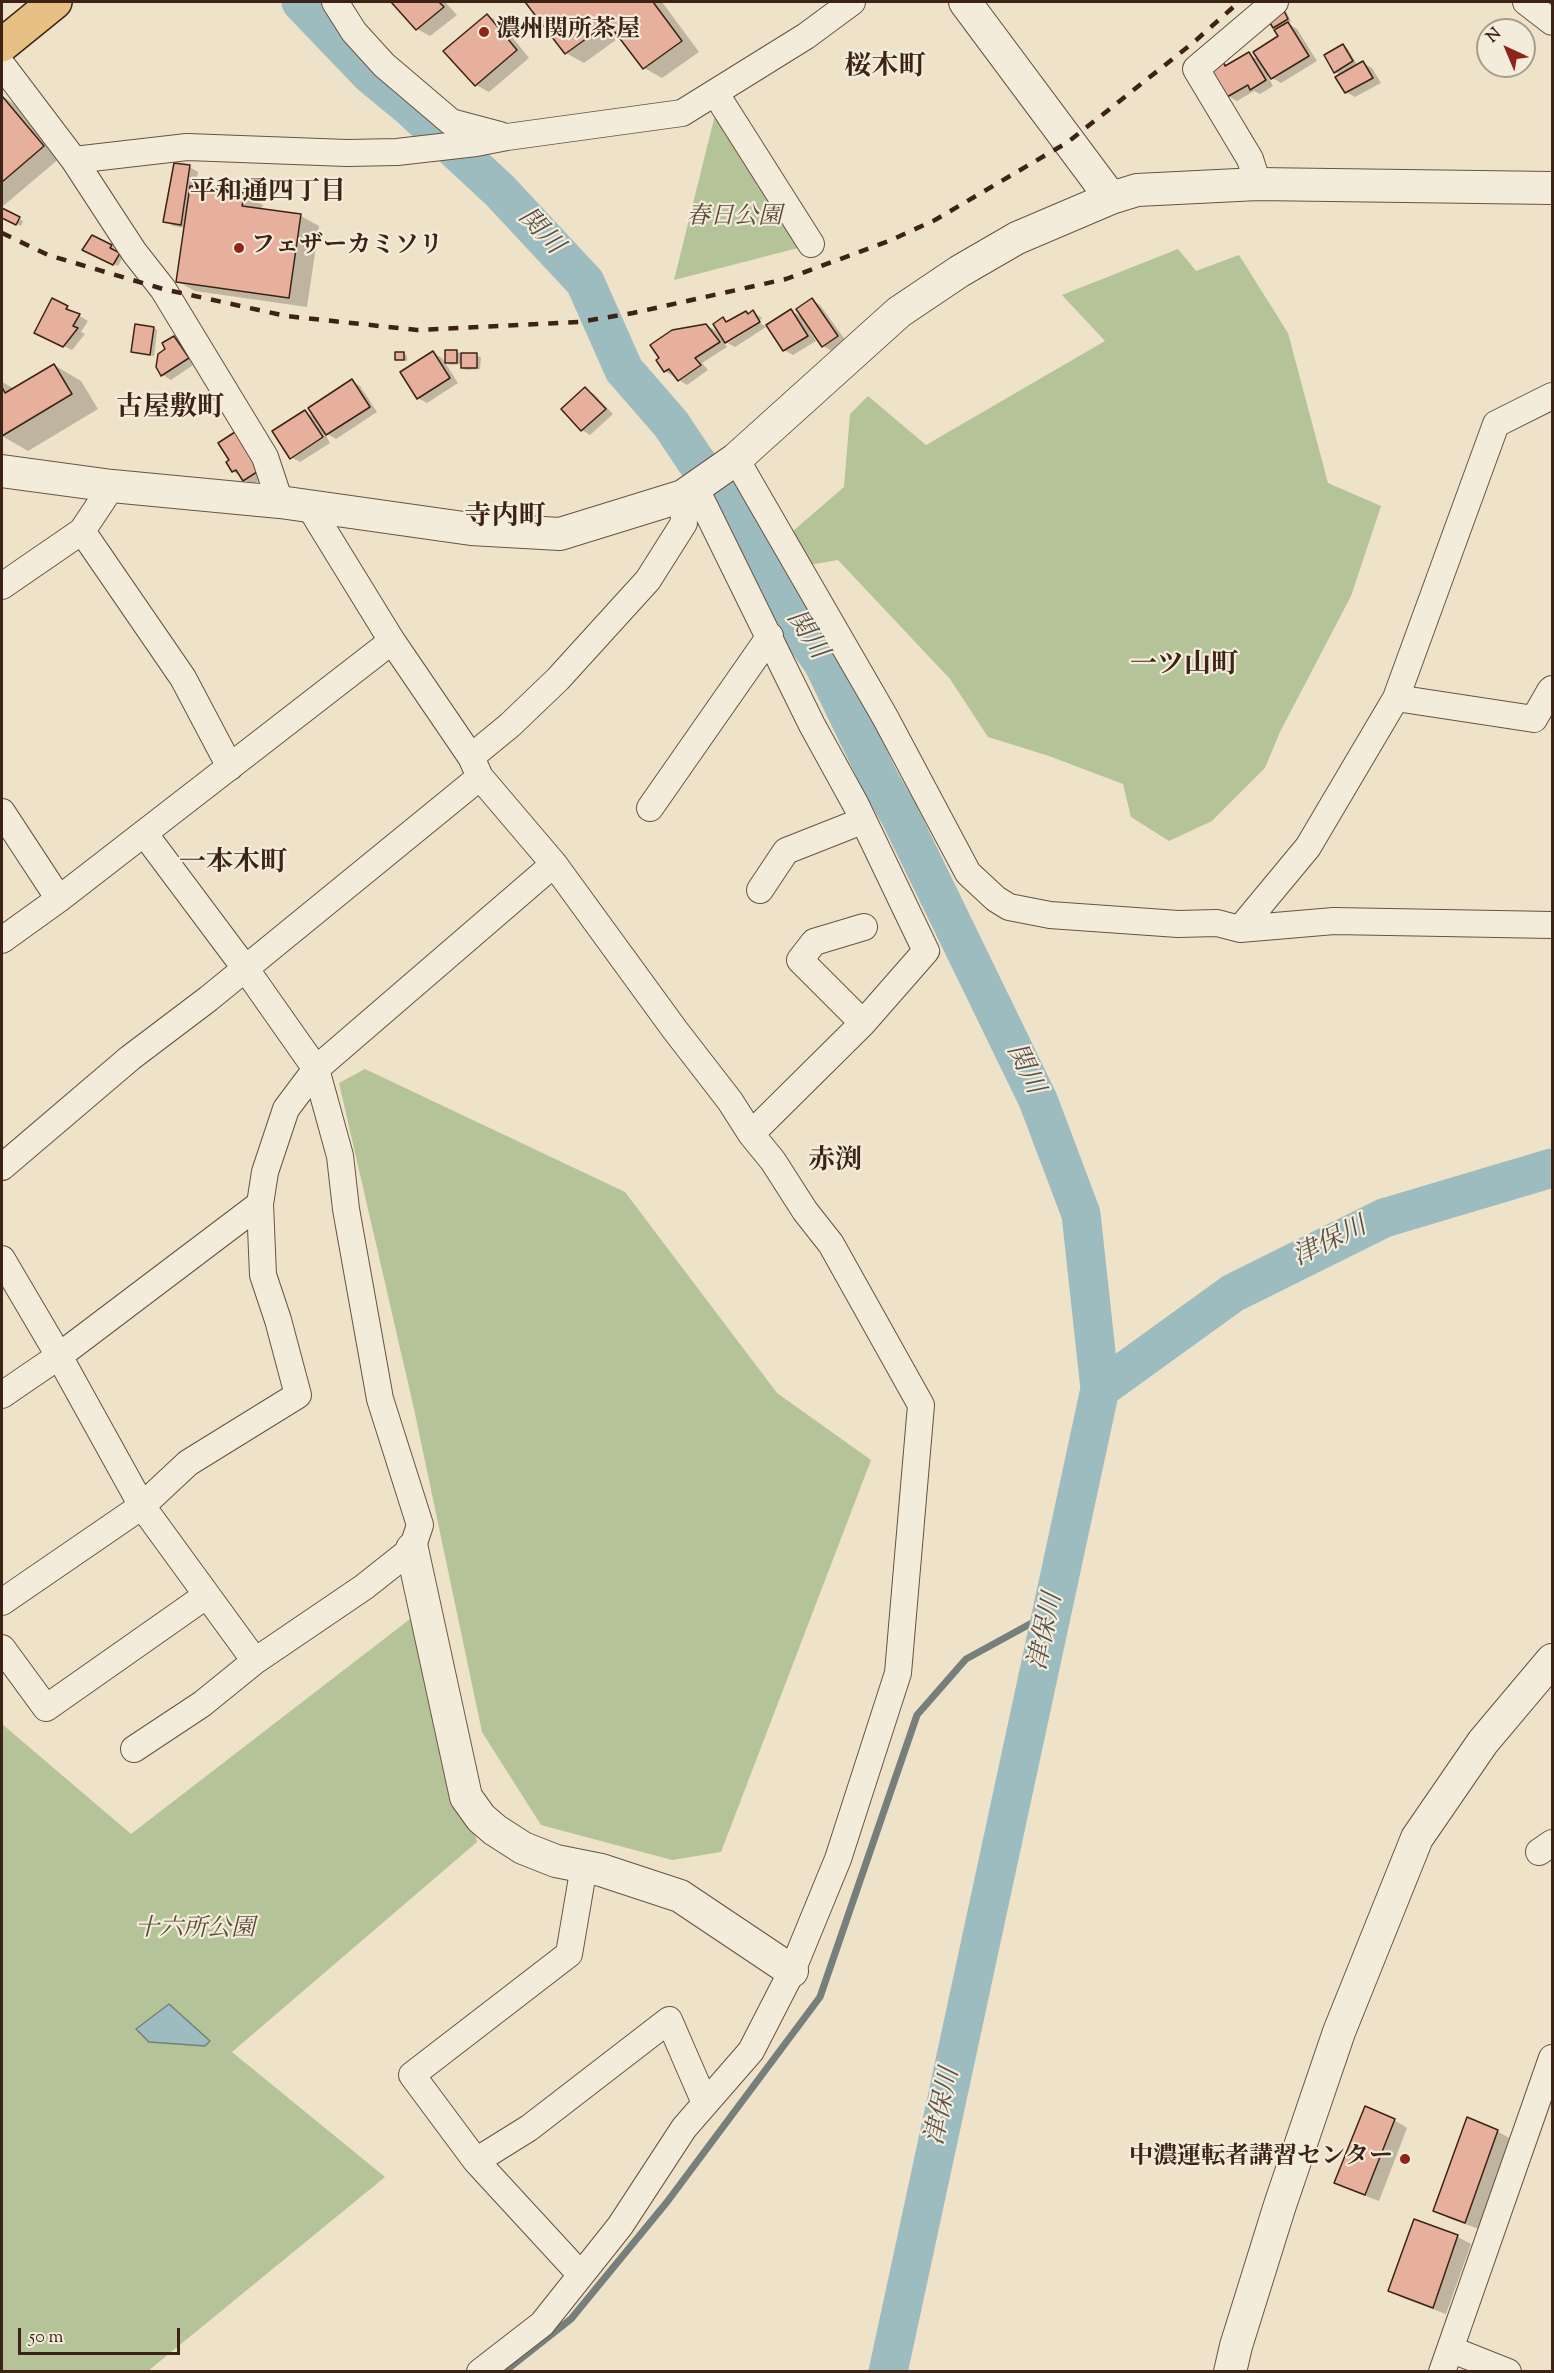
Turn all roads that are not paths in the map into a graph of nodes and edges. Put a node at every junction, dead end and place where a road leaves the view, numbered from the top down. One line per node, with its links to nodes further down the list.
1 (56, 2): 8 (highway)
2 (335, 2): 11 (street)
3 (852, 2): 10 (street)
4 (965, 2): 15 (street)
5 (1275, 2): 13 (street)
6 (1526, 2): 7 (street)
7 (1552, 22)
8 (2, 45)
9 (2, 65): 12 (street)
10 (716, 94): 11 (street); 16 (street)
11 (507, 137): 12 (street)
12 (74, 160): 22 (street)
13 (1258, 184): 14 (street); 15 (street)
14 (1552, 188)
15 (1111, 198): 18 (street)
16 (810, 244)
17 (1552, 396): 28 (street)
18 (736, 459): 21 (street); 40 (street)
19 (2, 471): 20 (street)
20 (112, 486): 22 (street); 23 (street)
21 (690, 492): 22 (street); 25 (street); 30 (street)
22 (294, 504): 26 (street)
23 (82, 531): 24 (street); 29 (street)
24 (2, 586)
25 (770, 636): 31 (street); 33 (street)
26 (392, 641): 29 (street); 30 (street)
27 (1552, 693): 28 (street)
28 (1396, 698): 40 (street)
29 (230, 767): 34 (street)
30 (475, 767): 35 (street); 42 (street)
31 (650, 808)
32 (2, 812): 37 (street)
33 (862, 821): 36 (street); 43 (street)
34 (144, 833): 37 (street); 42 (street)
35 (554, 864): 44 (street); 45 (street)
36 (760, 890)
37 (59, 899): 41 (street)
38 (1552, 925): 40 (street)
39 (864, 927): 43 (street)
40 (1240, 929)
41 (2, 940)
42 (245, 969): 44 (street); 46 (street)
43 (863, 1023): 45 (street)
44 (316, 1069): 47 (street); 52 (street)
45 (751, 1134): 60 (street)
46 (2, 1167)
47 (260, 1204): 49 (street); 51 (street)
48 (2, 1258): 49 (street)
49 (59, 1356): 50 (street); 51 (street)
50 (2, 1395)
51 (142, 1506): 53 (street); 54 (street)
52 (412, 1549): 57 (street); 59 (street)
53 (207, 1595): 55 (street); 57 (street)
54 (2, 1602)
55 (2, 1648)
56 (1552, 1660): 66 (street)
57 (255, 1661): 58 (street)
58 (135, 1749)
59 (584, 1866): 60 (street); 63 (street)
60 (792, 1971): 62 (street)
61 (1552, 2058): 65 (street)
62 (705, 2103): 63 (street); 64 (street)
63 (476, 2161): 64 (street)
64 (581, 2275): 67 (street)
65 (1446, 2360): 68 (street)
66 (1235, 2371)
67 (480, 2372)
68 (1508, 2372)

